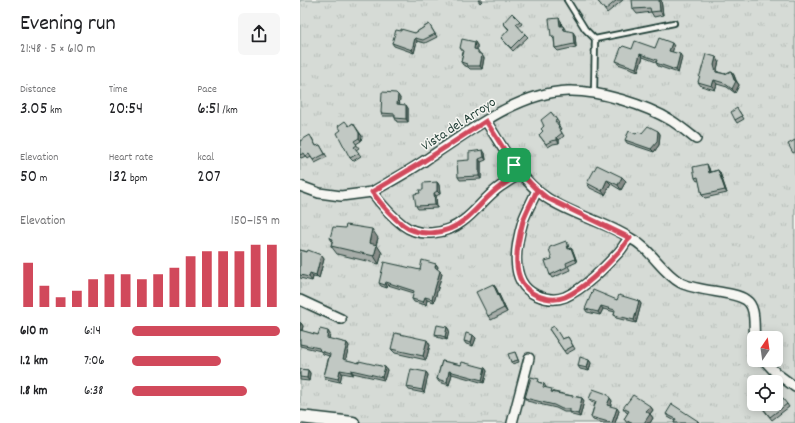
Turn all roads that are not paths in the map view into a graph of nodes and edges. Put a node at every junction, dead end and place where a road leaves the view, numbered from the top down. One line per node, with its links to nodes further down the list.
1 (567, 0): 3 (lane)
2 (674, 23): 3 (lane)
3 (595, 39): 4 (lane)
4 (594, 93): 5 (street, Vista del Arroyo); 6 (street, Vista del Arroyo)
5 (486, 121): 7 (street); 10 (street, Vista del Arroyo)
6 (696, 139)
7 (522, 175): 9 (street); 10 (street)
8 (300, 186): 10 (street)
9 (537, 190): 11 (street); 11 (street)
10 (372, 192)
11 (630, 238): 14 (street)
12 (300, 300): 13 (street)
13 (341, 319)
14 (754, 331)
15 (529, 358): 20 (street)
16 (770, 367): 17 (street)
17 (795, 387)
18 (300, 417): 19 (main road)
19 (353, 423)
20 (512, 423)

